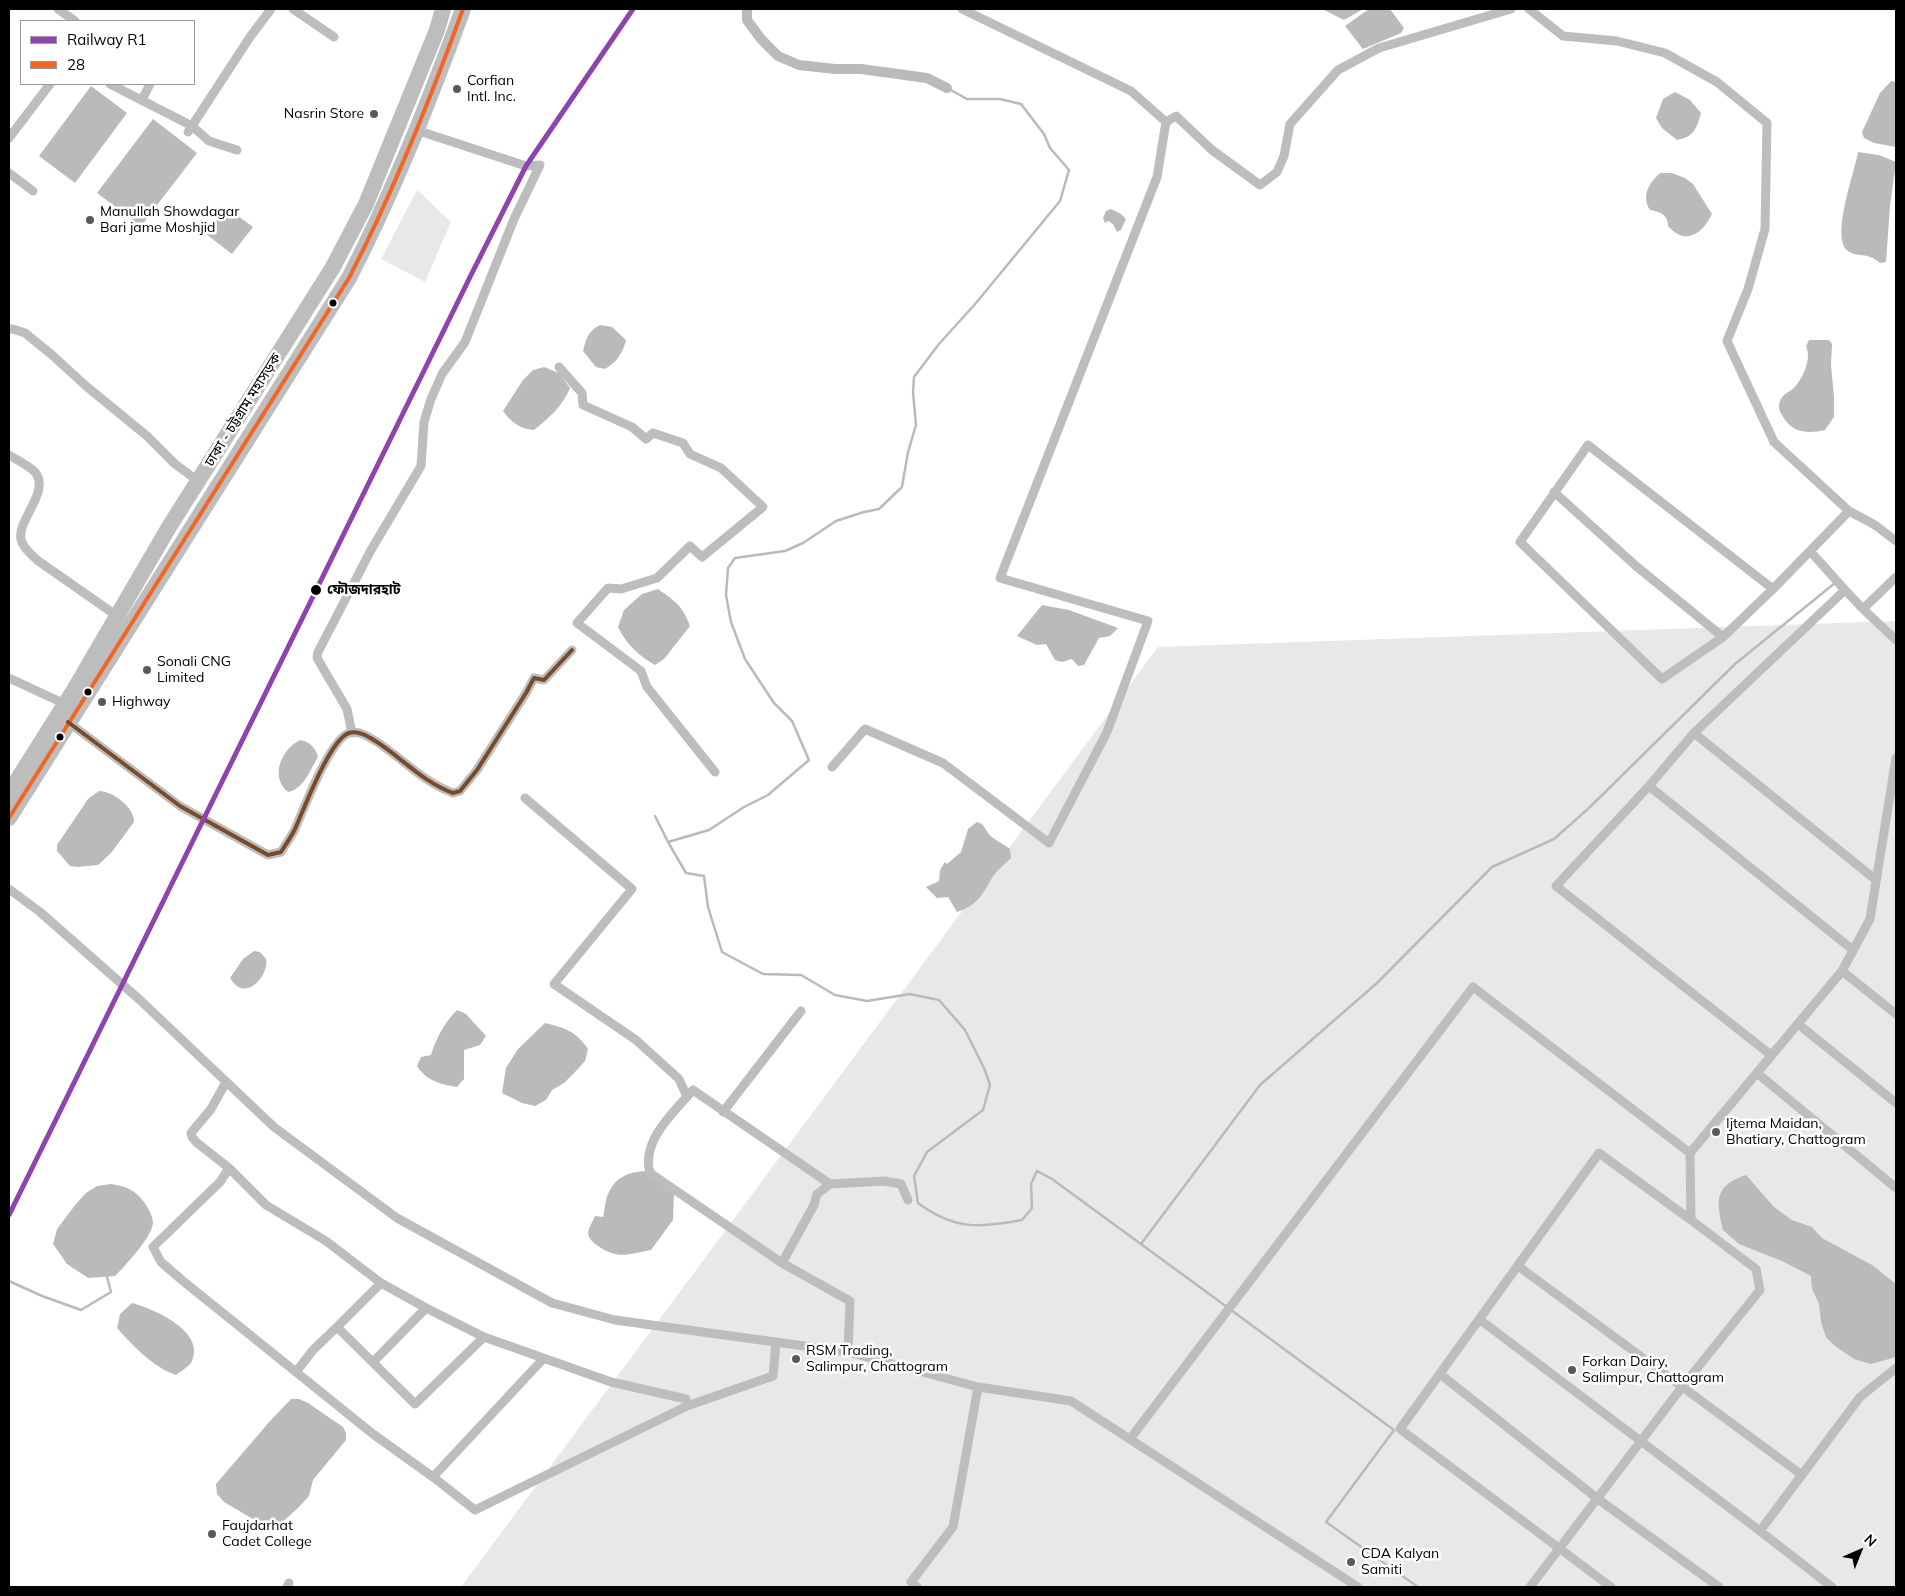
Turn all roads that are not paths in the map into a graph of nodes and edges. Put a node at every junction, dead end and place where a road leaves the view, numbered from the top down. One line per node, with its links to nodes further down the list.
1 (58, 9): 9 (street)
2 (271, 9): 16 (street)
3 (293, 9): 10 (street)
4 (443, 9): 26 (highway, ঢাকা - চট্টগ্রাম মহাসড়ক)
5 (463, 9): 17 (highway, ঢাকা - চট্টগ্রাম মহাসড়ক)
6 (962, 9): 15 (street)
7 (1511, 9): 15 (street)
8 (1529, 9): 29 (street)
9 (74, 20)
10 (334, 37)
11 (49, 85): 18 (street)
12 (112, 85): 14 (street)
13 (150, 85): 14 (street)
14 (142, 100): 16 (street)
15 (1166, 122): 46 (street)
16 (190, 129): 19 (street)
17 (416, 130): 22 (highway, ঢাকা - চট্টগ্রাম মহাসড়ক); 43 (street)
18 (9, 138)
19 (237, 150)
20 (9, 172): 21 (street)
21 (33, 191)
22 (349, 278): 26 (highway); 42 (highway, ঢাকা - চট্টগ্রাম মহাসড়ক)
23 (9, 329): 27 (street)
24 (559, 367): 47 (street)
25 (9, 455): 36 (street)
26 (209, 464): 27 (highway, ঢাকা - চট্টগ্রাম মহাসড়ক)
27 (198, 481): 36 (highway, ঢাকা - চট্টগ্রাম মহাসড়ক)
28 (1554, 492): 33 (street); 37 (street); 37 (street)
29 (1849, 511): 30 (street); 31 (street)
30 (1896, 541)
31 (1810, 551): 33 (street); 34 (street)
32 (1896, 577): 35 (street)
33 (1773, 589): 37 (street)
34 (1845, 590): 35 (street); 44 (street)
35 (1864, 609): 38 (street)
36 (117, 616): 41 (highway, ঢাকা - চট্টগ্রাম মহাসড়ক)
37 (1723, 638)
38 (1896, 640)
39 (572, 650): 43 (street)
40 (9, 678): 41 (street)
41 (65, 704): 49 (highway, ঢাকা - চট্টগ্রাম মহাসড়ক)
42 (68, 722): 43 (street); 51 (highway, ঢাকা - চট্টগ্রাম মহাসড়ক)
43 (352, 733)
44 (1694, 733): 48 (street); 52 (street)
45 (1896, 758): 52 (street)
46 (832, 767)
47 (716, 772)
48 (1649, 786): 54 (street); 59 (street)
49 (9, 793)
50 (525, 798): 62 (street)
51 (9, 818)
52 (1876, 880): 54 (street)
53 (9, 889): 61 (street)
54 (1853, 950): 55 (street)
55 (1842, 971): 57 (street); 58 (street)
56 (801, 1011): 64 (street)
57 (1896, 1014)
58 (1798, 1024): 59 (street); 63 (street)
59 (1772, 1056): 60 (street)
60 (1756, 1073): 65 (street); 68 (street)
61 (226, 1082): 66 (street); 78 (street)
62 (687, 1097): 64 (street); 71 (street)
63 (1896, 1103)
64 (723, 1112): 67 (street)
65 (1690, 1153): 70 (street); 88 (street)
66 (229, 1168): 73 (street); 83 (street)
67 (830, 1184): 69 (street); 71 (street)
68 (1896, 1188)
69 (908, 1200)
70 (1691, 1220): 72 (street); 86 (street)
71 (782, 1263): 79 (street)
72 (1518, 1266): 75 (street); 86 (street)
73 (381, 1283): 74 (street); 76 (street)
74 (426, 1308): 77 (street); 81 (street)
75 (1479, 1319): 84 (street); 89 (street)
76 (337, 1327): 81 (street); 83 (street)
77 (484, 1337): 80 (street); 81 (street)
78 (776, 1342): 79 (street); 87 (street)
79 (848, 1352): 85 (street)
80 (544, 1358): 87 (street); 91 (street)
81 (374, 1362)
82 (1896, 1368): 90 (street)
83 (296, 1372): 91 (street)
84 (1440, 1374): 92 (street); 94 (street)
85 (978, 1387): 88 (street); 95 (street)
86 (1682, 1388): 89 (street); 90 (street)
87 (687, 1406): 91 (street)
88 (1130, 1439): 96 (street)
89 (1641, 1441): 92 (street); 93 (street)
90 (1802, 1475): 93 (street)
91 (433, 1477)
92 (1598, 1499): 94 (street); 99 (street)
93 (1760, 1531): 100 (street)
94 (1561, 1549): 97 (street); 98 (street)
95 (917, 1587)
96 (1358, 1587)
97 (1530, 1587)
98 (1611, 1587)
99 (1720, 1587)
100 (1832, 1587)

